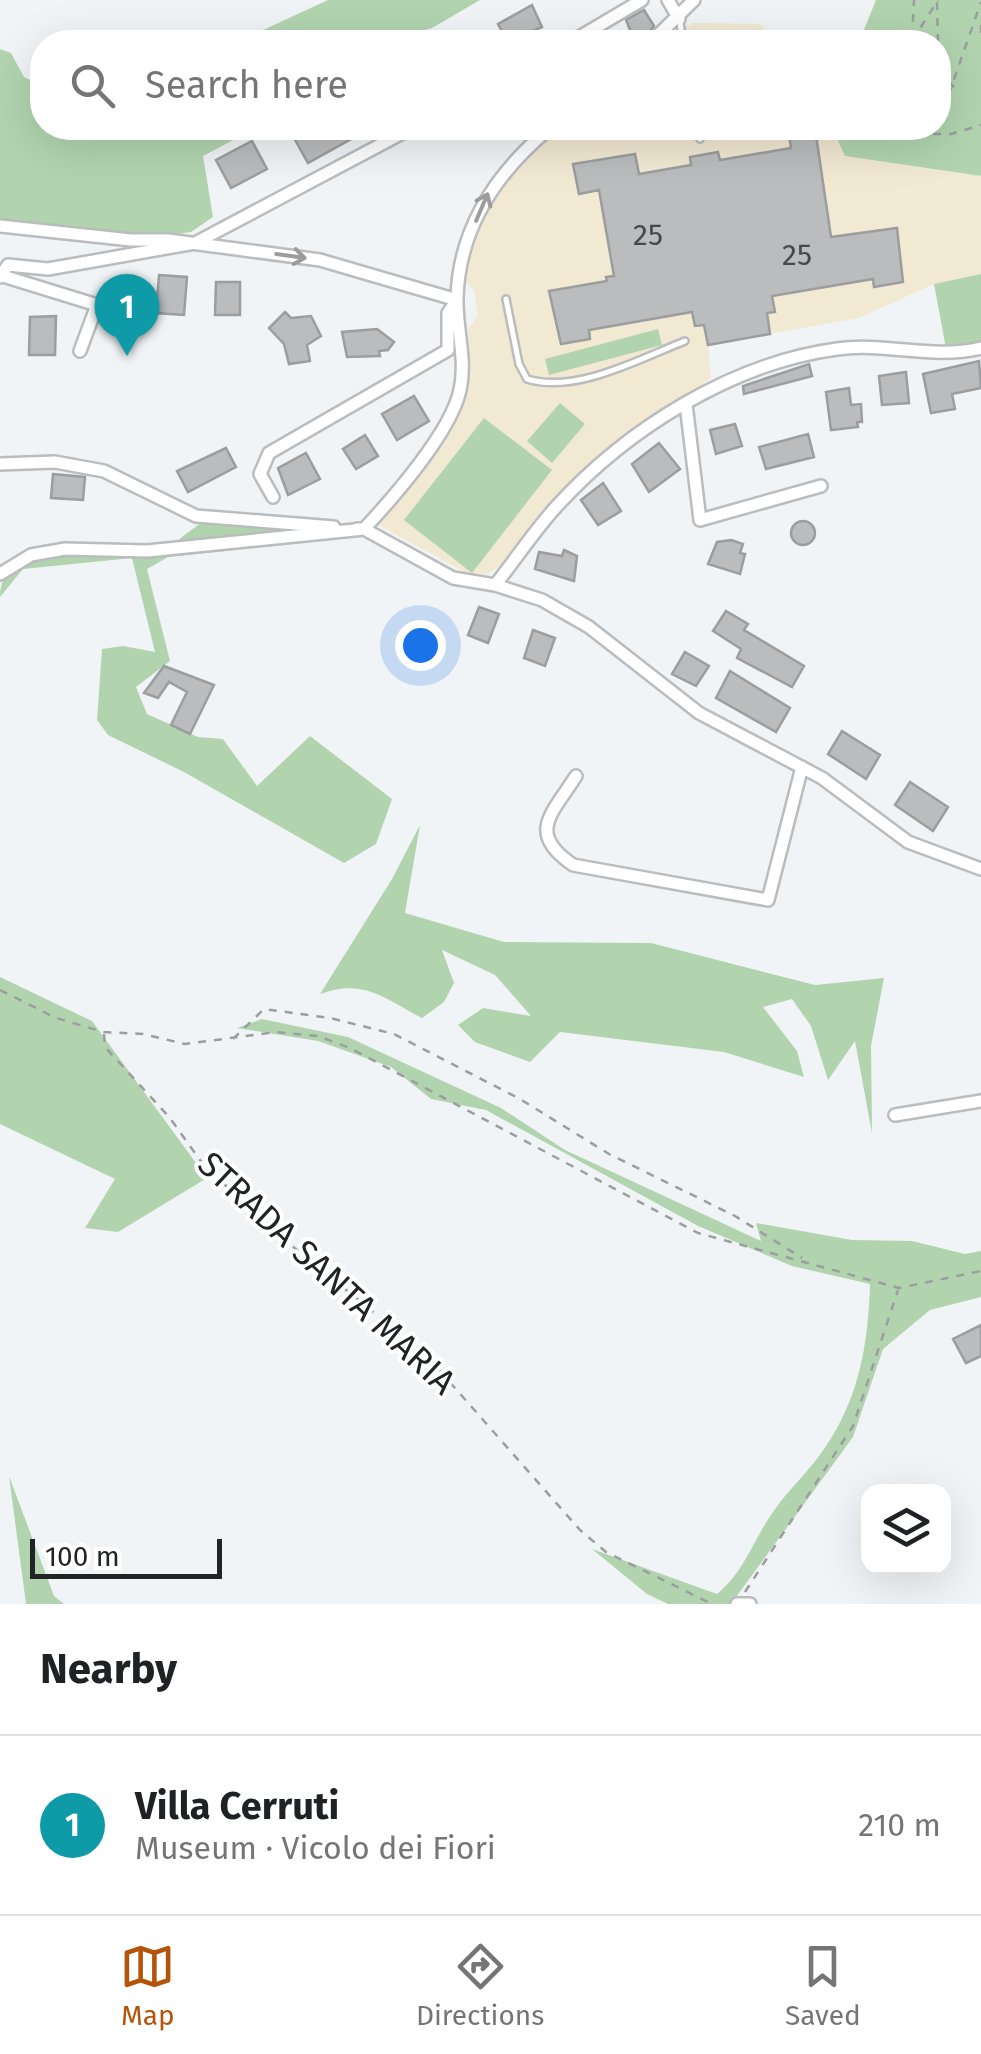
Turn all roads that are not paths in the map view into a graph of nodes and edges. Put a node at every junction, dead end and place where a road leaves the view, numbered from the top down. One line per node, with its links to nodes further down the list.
1 (642, 0): 5 (street)
2 (668, 0): 4 (street)
3 (694, 0): 4 (street)
4 (679, 19): 6 (street); 7 (lane)
5 (591, 30)
6 (666, 30)
7 (681, 30)
8 (389, 140): 11 (street)
9 (537, 140): 14 (street, one-way to 9)
10 (0, 226): 11 (street)
11 (194, 243): 12 (street); 14 (street, one-way to 14)
12 (1, 276): 17 (street)
13 (506, 299): 15 (lane)
14 (457, 300): 21 (street); 22 (street)
15 (685, 341)
16 (981, 348): 18 (street)
17 (80, 351)
18 (686, 404): 20 (street); 24 (street)
19 (0, 464): 22 (street)
20 (821, 486)
21 (274, 497)
22 (364, 529): 23 (street); 24 (street)
23 (0, 574)
24 (495, 585): 25 (street)
25 (802, 767): 26 (street); 27 (street)
26 (576, 776)
27 (981, 869)
28 (981, 1101): 29 (street)
29 (896, 1115)

